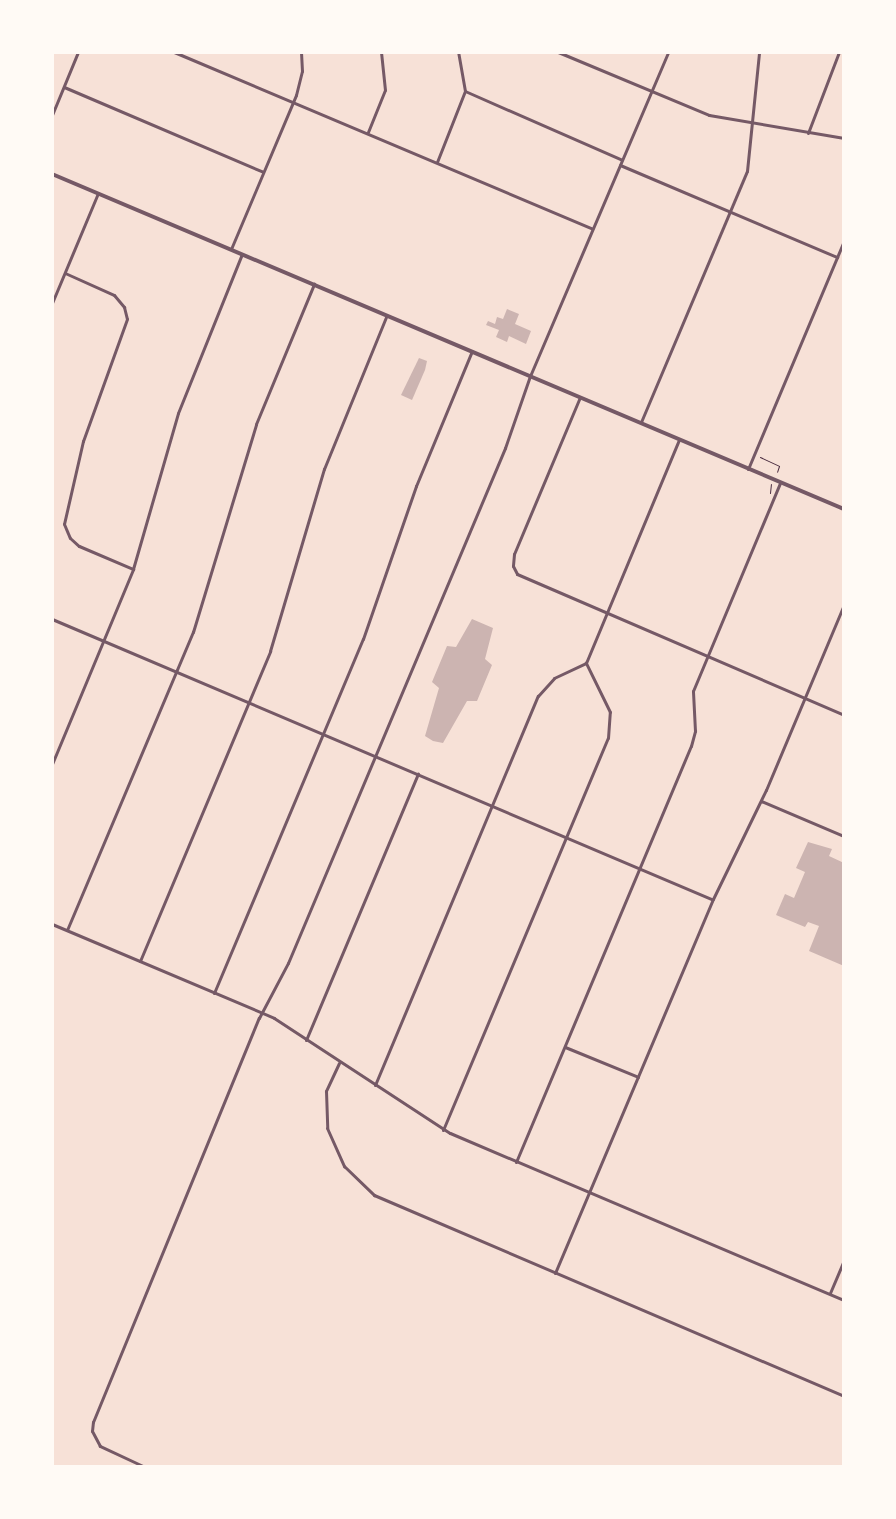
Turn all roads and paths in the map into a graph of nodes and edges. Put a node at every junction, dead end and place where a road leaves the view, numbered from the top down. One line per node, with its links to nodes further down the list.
1 (78, 52): 10 (street)
2 (174, 52): 13 (street)
3 (301, 52): 13 (street)
4 (381, 52): 17 (street)
5 (458, 52): 11 (street)
6 (558, 52): 12 (street)
7 (668, 52): 12 (street)
8 (759, 52): 15 (street)
9 (839, 52): 16 (street)
10 (64, 87): 14 (street); 21 (street)
11 (465, 91): 19 (street); 20 (street)
12 (651, 91): 15 (street); 20 (street)
13 (293, 103): 17 (street); 21 (street)
14 (52, 115)
15 (753, 124): 16 (street); 24 (street)
16 (808, 133): 18 (street)
17 (367, 134): 19 (street)
18 (844, 138)
19 (436, 163): 25 (street)
20 (621, 163): 24 (street); 25 (street)
21 (263, 172): 27 (street)
22 (52, 174): 23 (street)
23 (98, 193): 27 (street); 30 (street)
24 (730, 212): 29 (street); 37 (street)
25 (592, 229): 35 (street)
26 (844, 241): 29 (street)
27 (231, 249): 28 (street)
28 (242, 254): 31 (street); 46 (street)
29 (837, 257): 40 (street)
30 (65, 273): 32 (street); 46 (street)
31 (314, 284): 33 (street); 53 (street)
32 (52, 303)
33 (387, 315): 34 (street); 55 (street)
34 (472, 351): 35 (street); 57 (street)
35 (530, 376): 36 (street); 58 (street)
36 (580, 397): 37 (street); 48 (street)
37 (640, 423): 38 (street)
38 (679, 440): 40 (street); 48 (street)
39 (760, 457): 41 (path)
40 (748, 469): 42 (street)
41 (774, 477)
42 (780, 482): 45 (street); 51 (street)
43 (770, 486): 44 (path)
44 (768, 491)
45 (844, 509)
46 (133, 569): 50 (street)
47 (844, 604): 54 (street)
48 (606, 613): 51 (street); 52 (street)
49 (52, 619): 50 (street)
50 (104, 641): 53 (street); 59 (street)
51 (708, 656): 54 (street); 65 (street)
52 (586, 663): 62 (street); 64 (street)
53 (176, 672): 55 (street); 68 (street)
54 (805, 698): 56 (street); 61 (street)
55 (249, 703): 57 (street); 69 (street)
56 (844, 715)
57 (323, 734): 58 (street); 70 (street)
58 (374, 756): 60 (street); 71 (street)
59 (52, 764)
60 (418, 774): 62 (street); 72 (street)
61 (761, 801): 63 (street); 66 (street)
62 (492, 806): 64 (street); 76 (street)
63 (844, 836)
64 (566, 837): 65 (street); 77 (street)
65 (640, 868): 66 (street); 73 (street)
66 (713, 899): 75 (street)
67 (52, 924): 68 (street)
68 (67, 930): 69 (street)
69 (140, 961): 70 (street)
70 (214, 993): 71 (street)
71 (262, 1013): 72 (street); 85 (street)
72 (306, 1040): 74 (street)
73 (565, 1047): 75 (street); 78 (street)
74 (340, 1062): 76 (street); 81 (street)
75 (638, 1077): 79 (street)
76 (375, 1085): 77 (street)
77 (443, 1130): 78 (street)
78 (516, 1162): 79 (street)
79 (589, 1192): 81 (street); 82 (street)
80 (844, 1260): 82 (street)
81 (555, 1273): 84 (street)
82 (829, 1294): 83 (street)
83 (844, 1300)
84 (844, 1396)
85 (145, 1467)

